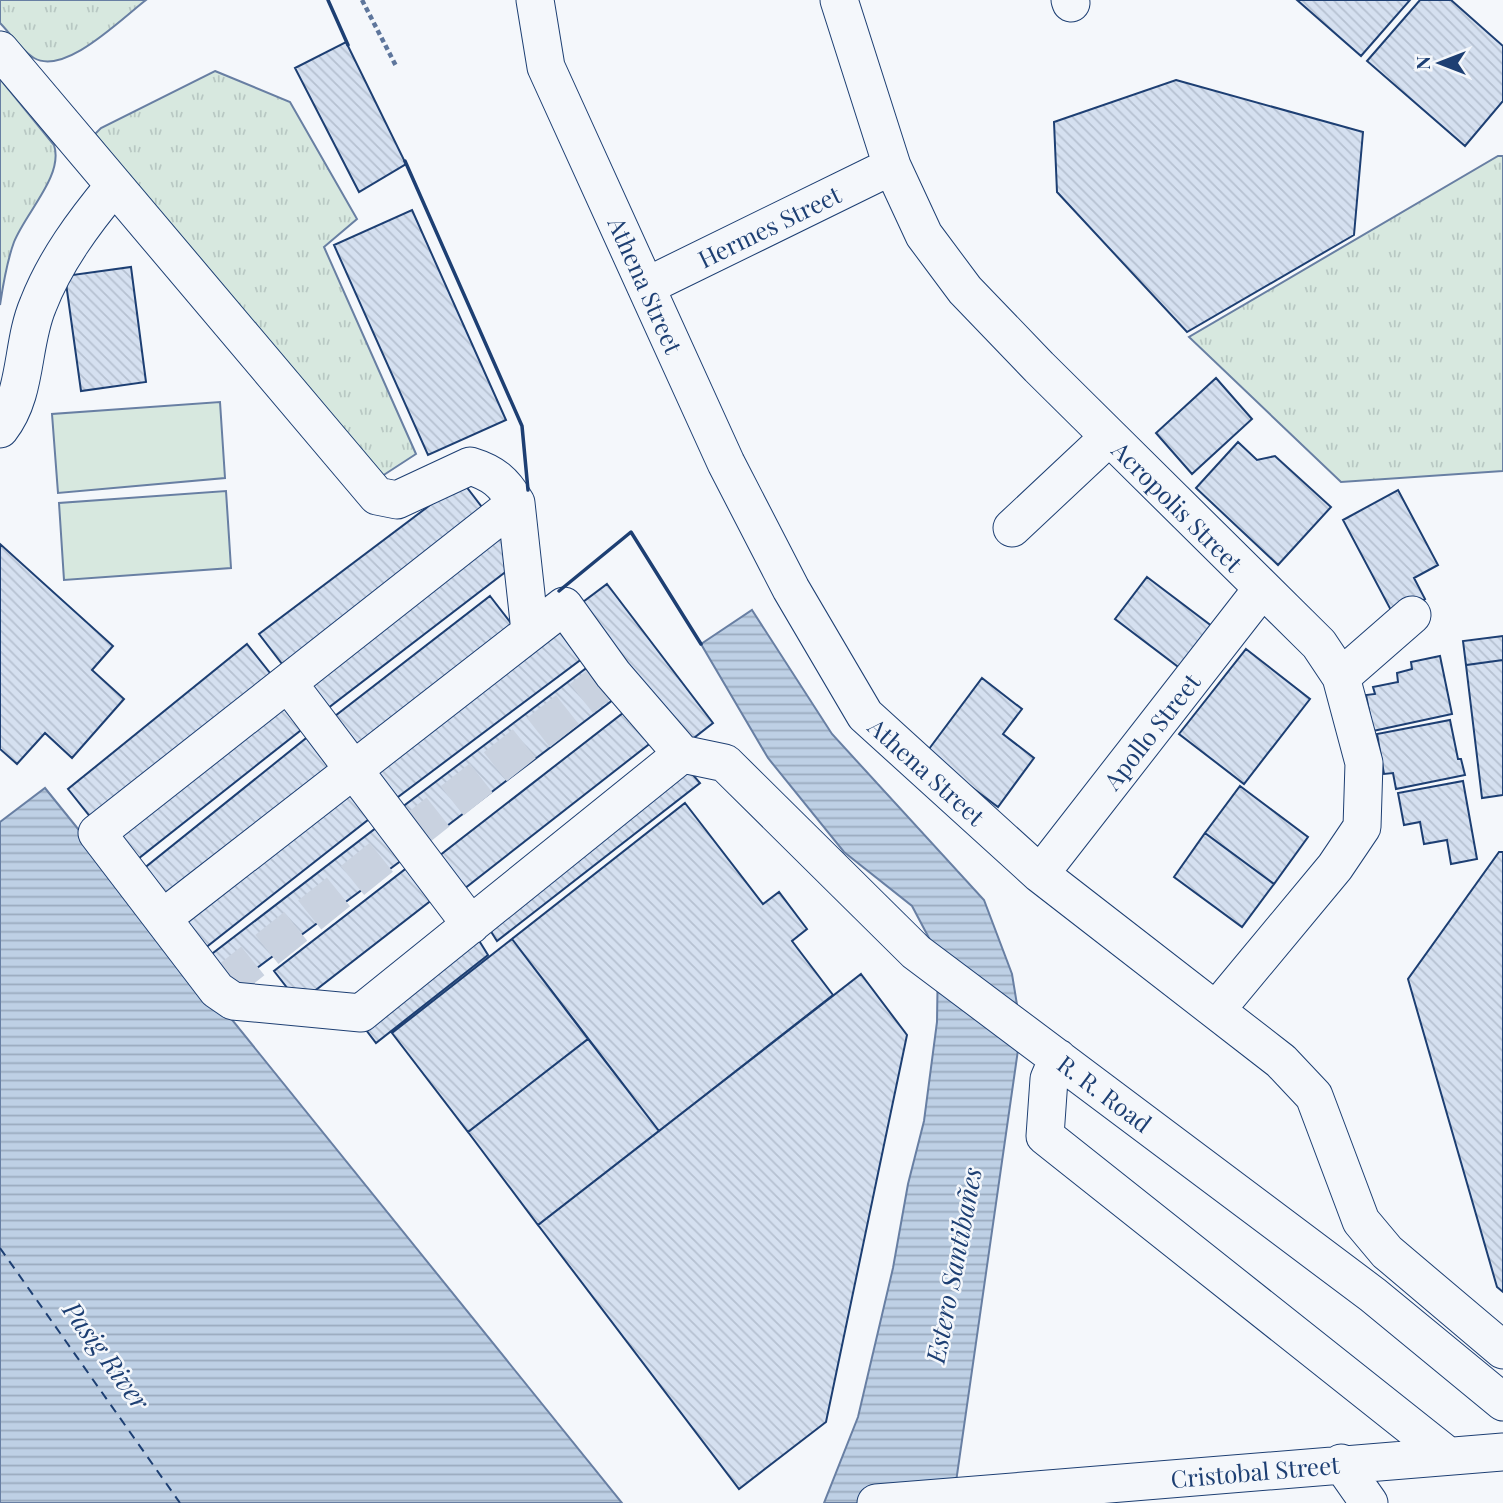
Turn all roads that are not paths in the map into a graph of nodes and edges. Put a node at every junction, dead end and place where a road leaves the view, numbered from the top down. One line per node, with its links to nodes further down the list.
1 (535, 0): 6 (street, Athena Street)
2 (839, 0): 4 (street, Acropolis Street)
3 (0, 50): 5 (street)
4 (892, 166): 6 (street, Hermes Street); 8 (street, Acropolis Street)
5 (114, 186): 7 (street); 9 (street)
6 (647, 286): 18 (street, Athena Street)
7 (0, 429)
8 (1108, 438): 10 (street); 11 (street, Acropolis Street)
9 (516, 503): 13 (street); 15 (street)
10 (1012, 527)
11 (1262, 589): 14 (street, Acropolis Street); 18 (street, Apollo Street)
12 (1412, 615): 14 (street)
13 (530, 631): 16 (street); 17 (street)
14 (1341, 677): 21 (street, Acropolis Street)
15 (288, 683): 17 (street); 19 (street)
16 (682, 754): 20 (street); 22 (street, R. R. Road)
17 (353, 769): 19 (street); 20 (street)
18 (1040, 874): 21 (street, Athena Street)
19 (163, 918): 20 (street)
20 (471, 925)
21 (1217, 1009): 23 (street, Athena Street)
22 (1058, 1058): 24 (street, R. R. Road); 26 (street)
23 (1503, 1350)
24 (1503, 1402)
25 (1503, 1452): 26 (street, Cristobal Street)
26 (1448, 1457): 27 (street, Cristobal Street)
27 (1341, 1463): 28 (street, Cristobal Street); 30 (street)
28 (1222, 1488): 29 (street, Cristobal Street)
29 (876, 1503)
30 (1369, 1503)

